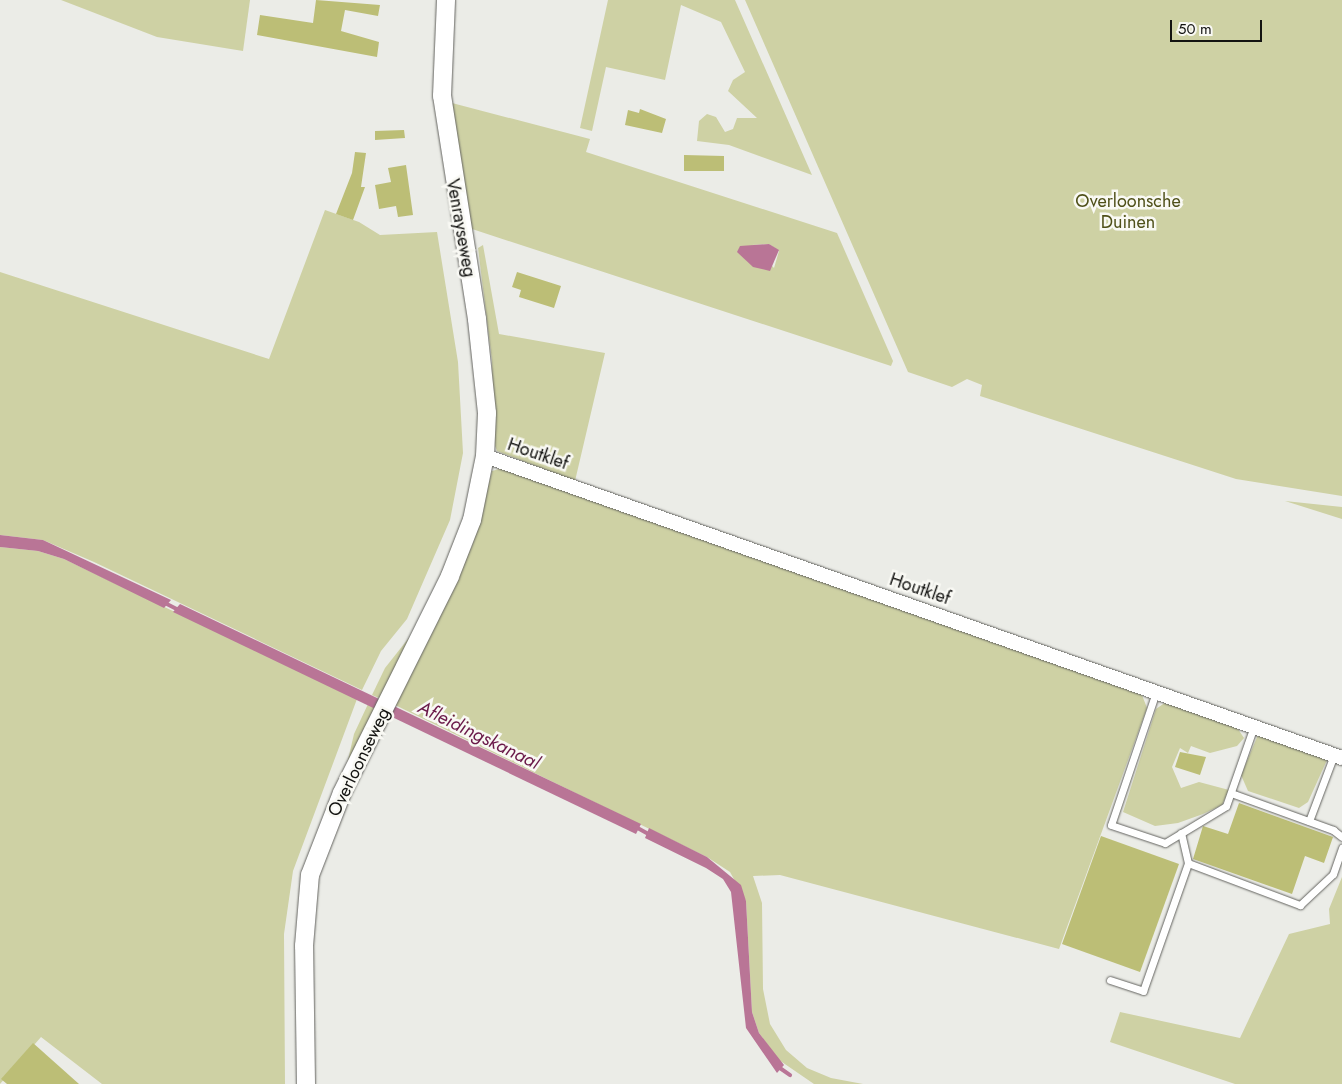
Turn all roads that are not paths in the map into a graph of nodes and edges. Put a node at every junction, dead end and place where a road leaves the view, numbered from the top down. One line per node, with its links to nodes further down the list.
1 (446, 0): 2 (street, Venrayseweg)
2 (485, 456): 3 (street, Houtklef); 13 (street, Overloonseweg)
3 (1156, 692): 4 (street, Houtklef); 8 (lane)
4 (1254, 726): 5 (street, Houtklef); 6 (lane)
5 (1338, 756): 7 (lane)
6 (1231, 793): 7 (lane); 8 (lane)
7 (1308, 821): 9 (lane)
8 (1181, 833): 11 (lane)
9 (1342, 838)
10 (1342, 848): 11 (lane)
11 (1188, 863): 12 (lane)
12 (1110, 980)
13 (306, 1084)

